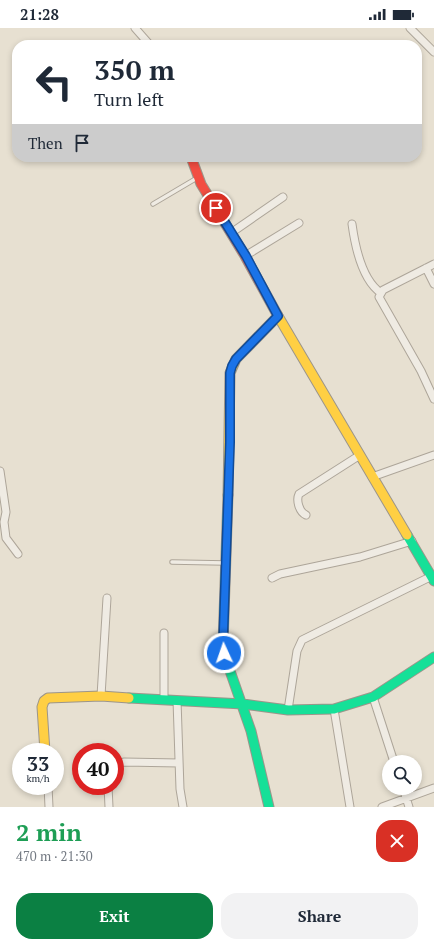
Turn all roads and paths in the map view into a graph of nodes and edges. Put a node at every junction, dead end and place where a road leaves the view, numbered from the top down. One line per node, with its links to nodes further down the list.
1 (135, 28): 3 (street)
2 (410, 28): 4 (street)
3 (146, 40)
4 (434, 52)
5 (193, 162): 6 (street)
6 (198, 177): 8 (lane); 11 (street)
7 (283, 197): 11 (street)
8 (153, 204)
9 (300, 223): 12 (street)
10 (352, 224): 16 (street)
11 (231, 233): 12 (street)
12 (246, 256): 17 (street)
13 (434, 264): 14 (street)
14 (426, 268): 15 (street); 16 (street)
15 (434, 284)
16 (381, 293): 18 (street)
17 (278, 316): 19 (street); 27 (street)
18 (434, 399)
19 (360, 455): 22 (street); 23 (street)
20 (434, 455): 22 (street)
21 (0, 471): 25 (street)
22 (372, 477): 24 (street)
23 (306, 515)
24 (412, 541): 28 (street); 29 (street)
25 (18, 554)
26 (172, 562): 27 (lane)
27 (226, 563): 37 (street)
28 (272, 578)
29 (433, 579): 39 (street)
30 (107, 598): 33 (street)
31 (164, 633): 35 (street)
32 (434, 657): 34 (street)
33 (101, 696): 35 (street); 40 (street)
34 (373, 697): 38 (street); 41 (street)
35 (164, 700): 36 (street)
36 (177, 700): 37 (street); 43 (street)
37 (243, 704): 39 (street); 52 (street)
38 (334, 709): 39 (street); 53 (street)
39 (288, 710)
40 (44, 743)
41 (392, 755)
42 (124, 762): 43 (street)
43 (179, 763): 51 (street)
44 (434, 788): 48 (street)
45 (48, 795): 49 (street)
46 (108, 795): 50 (street)
47 (405, 795): 48 (street)
48 (406, 798): 54 (street); 55 (street)
49 (49, 807)
50 (108, 807)
51 (183, 807)
52 (269, 807)
53 (350, 807)
54 (382, 807)
55 (409, 807)

